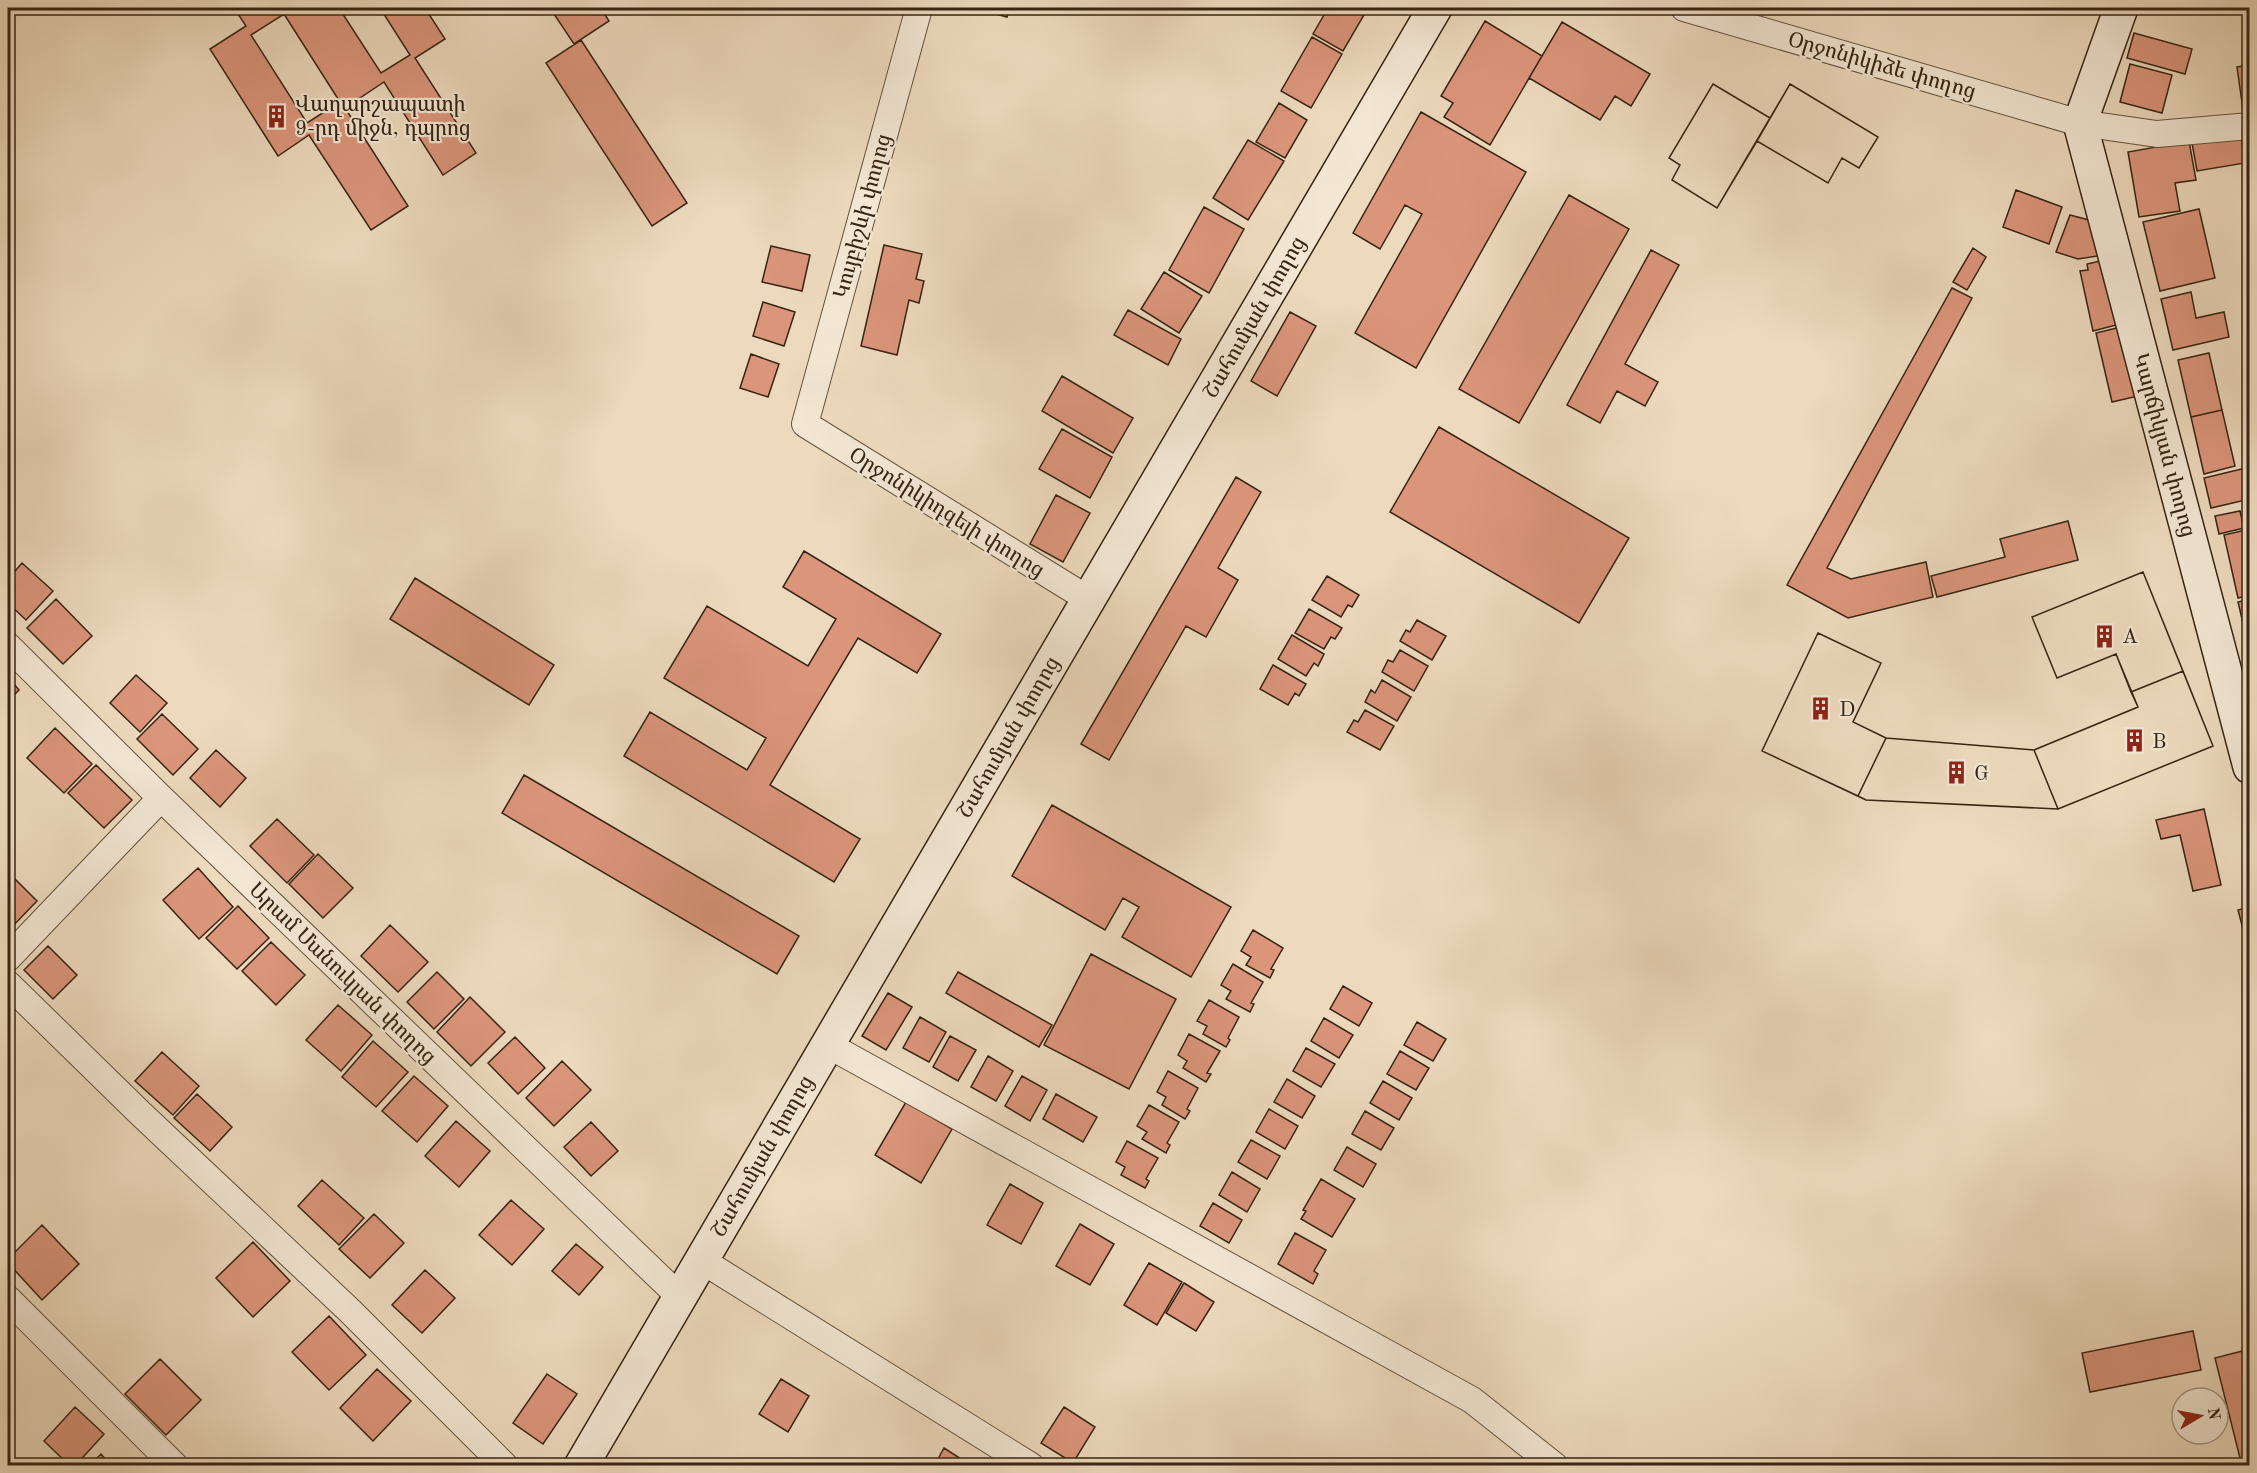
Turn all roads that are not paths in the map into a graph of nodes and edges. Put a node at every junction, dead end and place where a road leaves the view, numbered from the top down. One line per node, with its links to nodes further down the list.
1 (919, 8): 7 (street, Կույբիշևի փողոց)
2 (1435, 8): 8 (main road, Շահումյան փողոց)
3 (1684, 8): 5 (street, Օրջոնիկիձե փողոց)
4 (2121, 8): 5 (main road)
5 (2080, 123): 6 (street, Օրջոնիկիձե փողոց); 10 (main road, Կարճիկյան փողոց)
6 (2250, 126)
7 (805, 424): 8 (street, Օրջոնիկիդզեյի փողոց)
8 (1088, 599): 14 (main road, Շահումյան փողոց)
9 (8, 646): 11 (street, Արամ Մանուկյան փողոց)
10 (2248, 756)
11 (161, 798): 12 (street); 16 (street, Արամ Մանուկյան փողոց)
12 (8, 958)
13 (8, 984): 20 (street)
14 (828, 1045): 15 (main road, Շահումյան փողոց); 18 (street)
15 (701, 1260): 16 (main road, Շահումյան փողոց); 22 (street)
16 (680, 1297): 21 (main road, Շահումյան փողոց)
17 (8, 1299): 19 (street)
18 (1540, 1460)
19 (175, 1466)
20 (505, 1466)
21 (581, 1466)
22 (1030, 1466)

